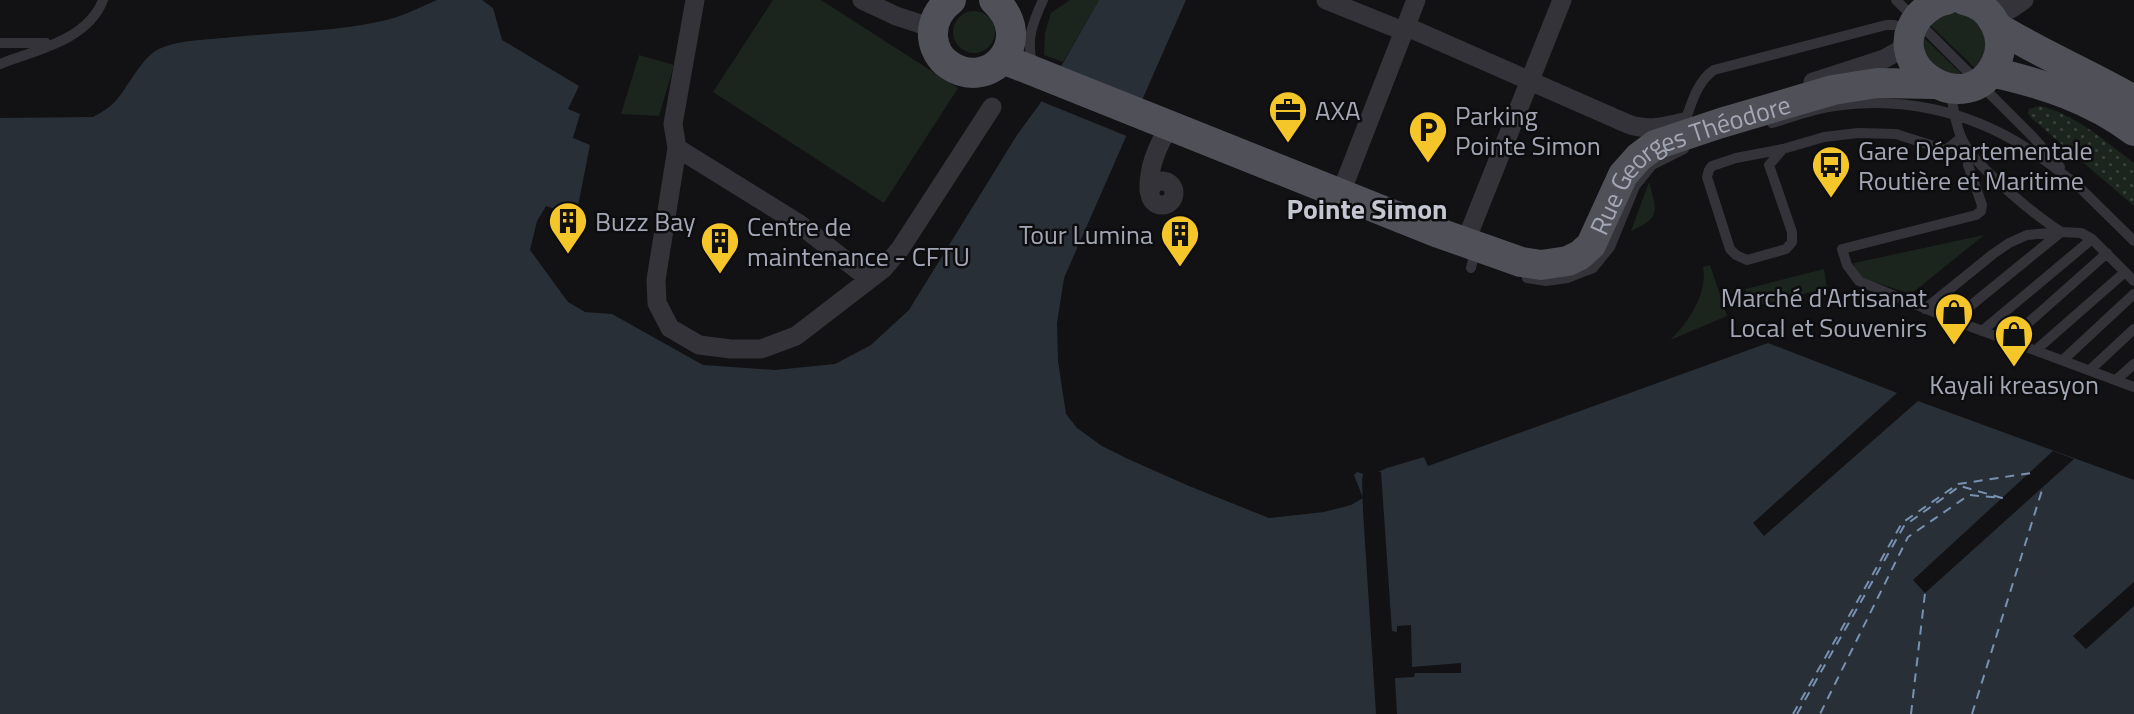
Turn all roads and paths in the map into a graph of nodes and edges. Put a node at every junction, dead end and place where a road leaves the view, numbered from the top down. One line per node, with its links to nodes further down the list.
1 (103, 0): 17 (lane)
2 (695, 0): 33 (street)
3 (862, 0): 15 (street)
4 (951, 0): 15 (main road)
5 (994, 0): 19 (main road)
6 (1043, 0): 22 (lane)
7 (1326, 0): 16 (street)
8 (1416, 0): 16 (street)
9 (1562, 0): 23 (street)
10 (1946, 0): 14 (main road)
11 (1964, 0): 13 (main road)
12 (2024, 0): 13 (street)
13 (1999, 18): 21 (main road); 25 (main road)
14 (1909, 24): 21 (lane); 24 (main road); 27 (street); 27 (lane, Rue Georges Théodore)
15 (933, 28): 19 (main road)
16 (1404, 28): 23 (street); 37 (street)
17 (57, 42): 18 (lane); 20 (lane)
18 (0, 43)
19 (1003, 59): 22 (main road, Rue Georges Théodore)
20 (0, 64)
21 (1984, 78): 24 (main road, Rue Georges Théodore); 29 (main road); 36 (lane)
22 (1043, 81): 30 (main road, Rue Georges Théodore)
23 (1530, 81): 27 (street); 42 (street)
24 (1947, 96): 28 (lane); 31 (lane); 36 (lane); 42 (main road, Rue Georges Théodore)
25 (2134, 100)
26 (992, 107): 45 (street)
27 (1685, 122)
28 (1757, 128)
29 (2134, 131)
30 (1161, 133): 30 (street); 37 (main road, Rue Georges Théodore)
31 (1961, 138): 34 (lane); 35 (lane)
32 (1698, 145): 44 (lane)
33 (677, 148): 45 (street); 45 (street)
34 (1783, 149): 34 (lane)
35 (1968, 150): 38 (lane); 48 (lane)
36 (2077, 185): 40 (lane)
37 (1338, 201): 42 (main road, Rue Georges Théodore)
38 (2061, 232): 39 (lane); 48 (lane); 49 (lane)
39 (2092, 239): 41 (lane); 51 (lane)
40 (2134, 241)
41 (2107, 253): 43 (lane); 52 (lane)
42 (1471, 257)
43 (2125, 272): 46 (lane); 53 (lane)
44 (1522, 277)
45 (869, 279)
46 (2134, 281)
47 (2134, 295): 54 (lane)
48 (1925, 309): 49 (lane)
49 (1953, 320): 51 (lane)
50 (2134, 329): 56 (lane)
51 (1982, 331): 52 (lane)
52 (2008, 340): 53 (lane)
53 (2036, 351): 54 (lane)
54 (2063, 360): 56 (lane)
55 (2134, 364): 57 (lane)
56 (2090, 370): 57 (lane)
57 (2116, 380): 58 (lane)
58 (2134, 387)

